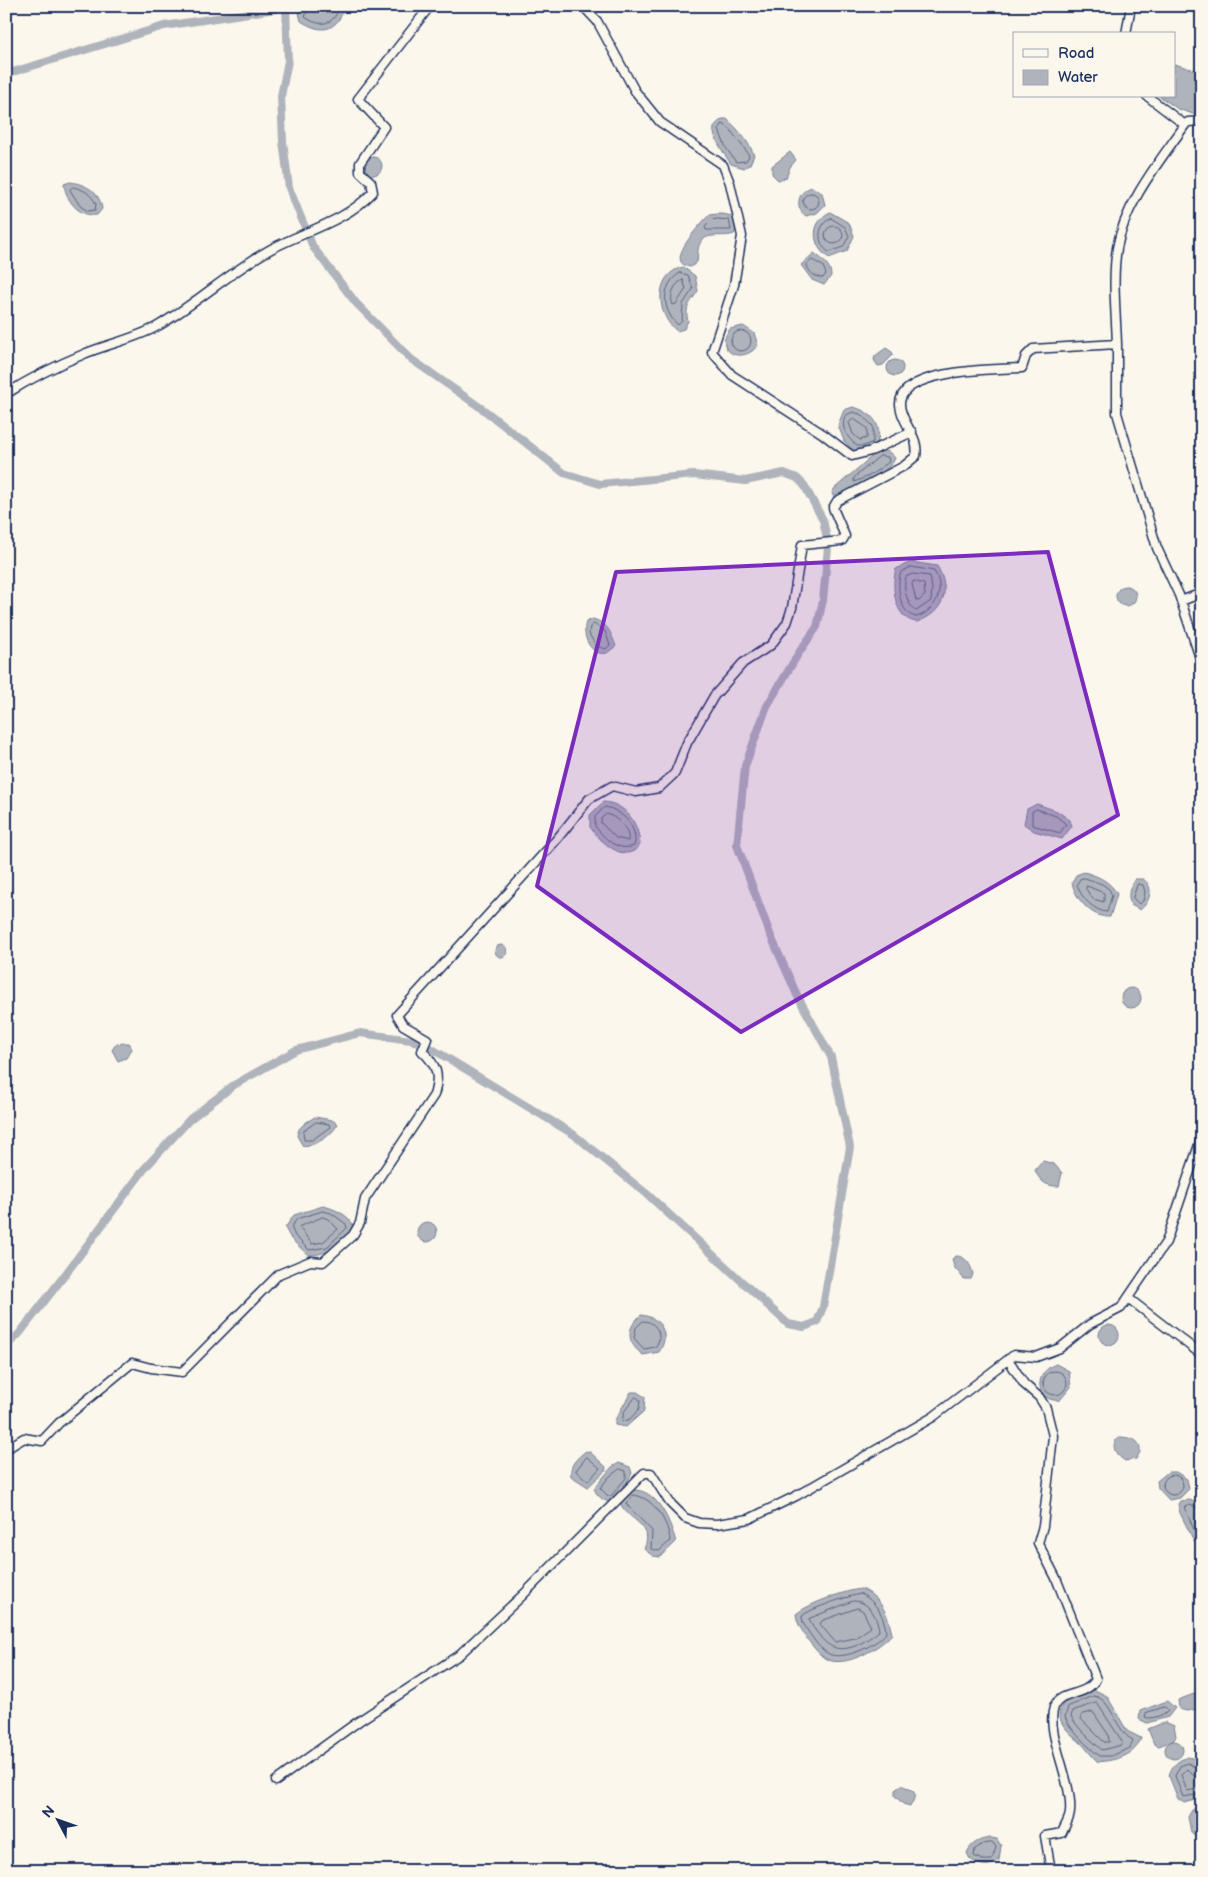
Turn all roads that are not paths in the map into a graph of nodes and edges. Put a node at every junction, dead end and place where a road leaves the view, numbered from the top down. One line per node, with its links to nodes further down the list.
1 (430, 6): 9 (street)
2 (583, 6): 10 (street)
3 (1131, 6): 4 (street)
4 (1126, 32)
5 (1150, 98): 7 (street)
6 (1202, 121): 7 (street)
7 (1185, 125): 8 (street)
8 (1117, 344): 10 (street); 12 (street)
9 (6, 394)
10 (912, 432): 18 (street)
11 (1202, 593): 12 (street)
12 (1181, 601): 13 (street)
13 (1202, 664)
14 (1202, 1136): 15 (street)
15 (1128, 1298): 16 (street); 17 (street)
16 (1202, 1355)
17 (1008, 1359): 19 (street); 20 (street)
18 (6, 1449)
19 (276, 1781)
20 (1051, 1871)

